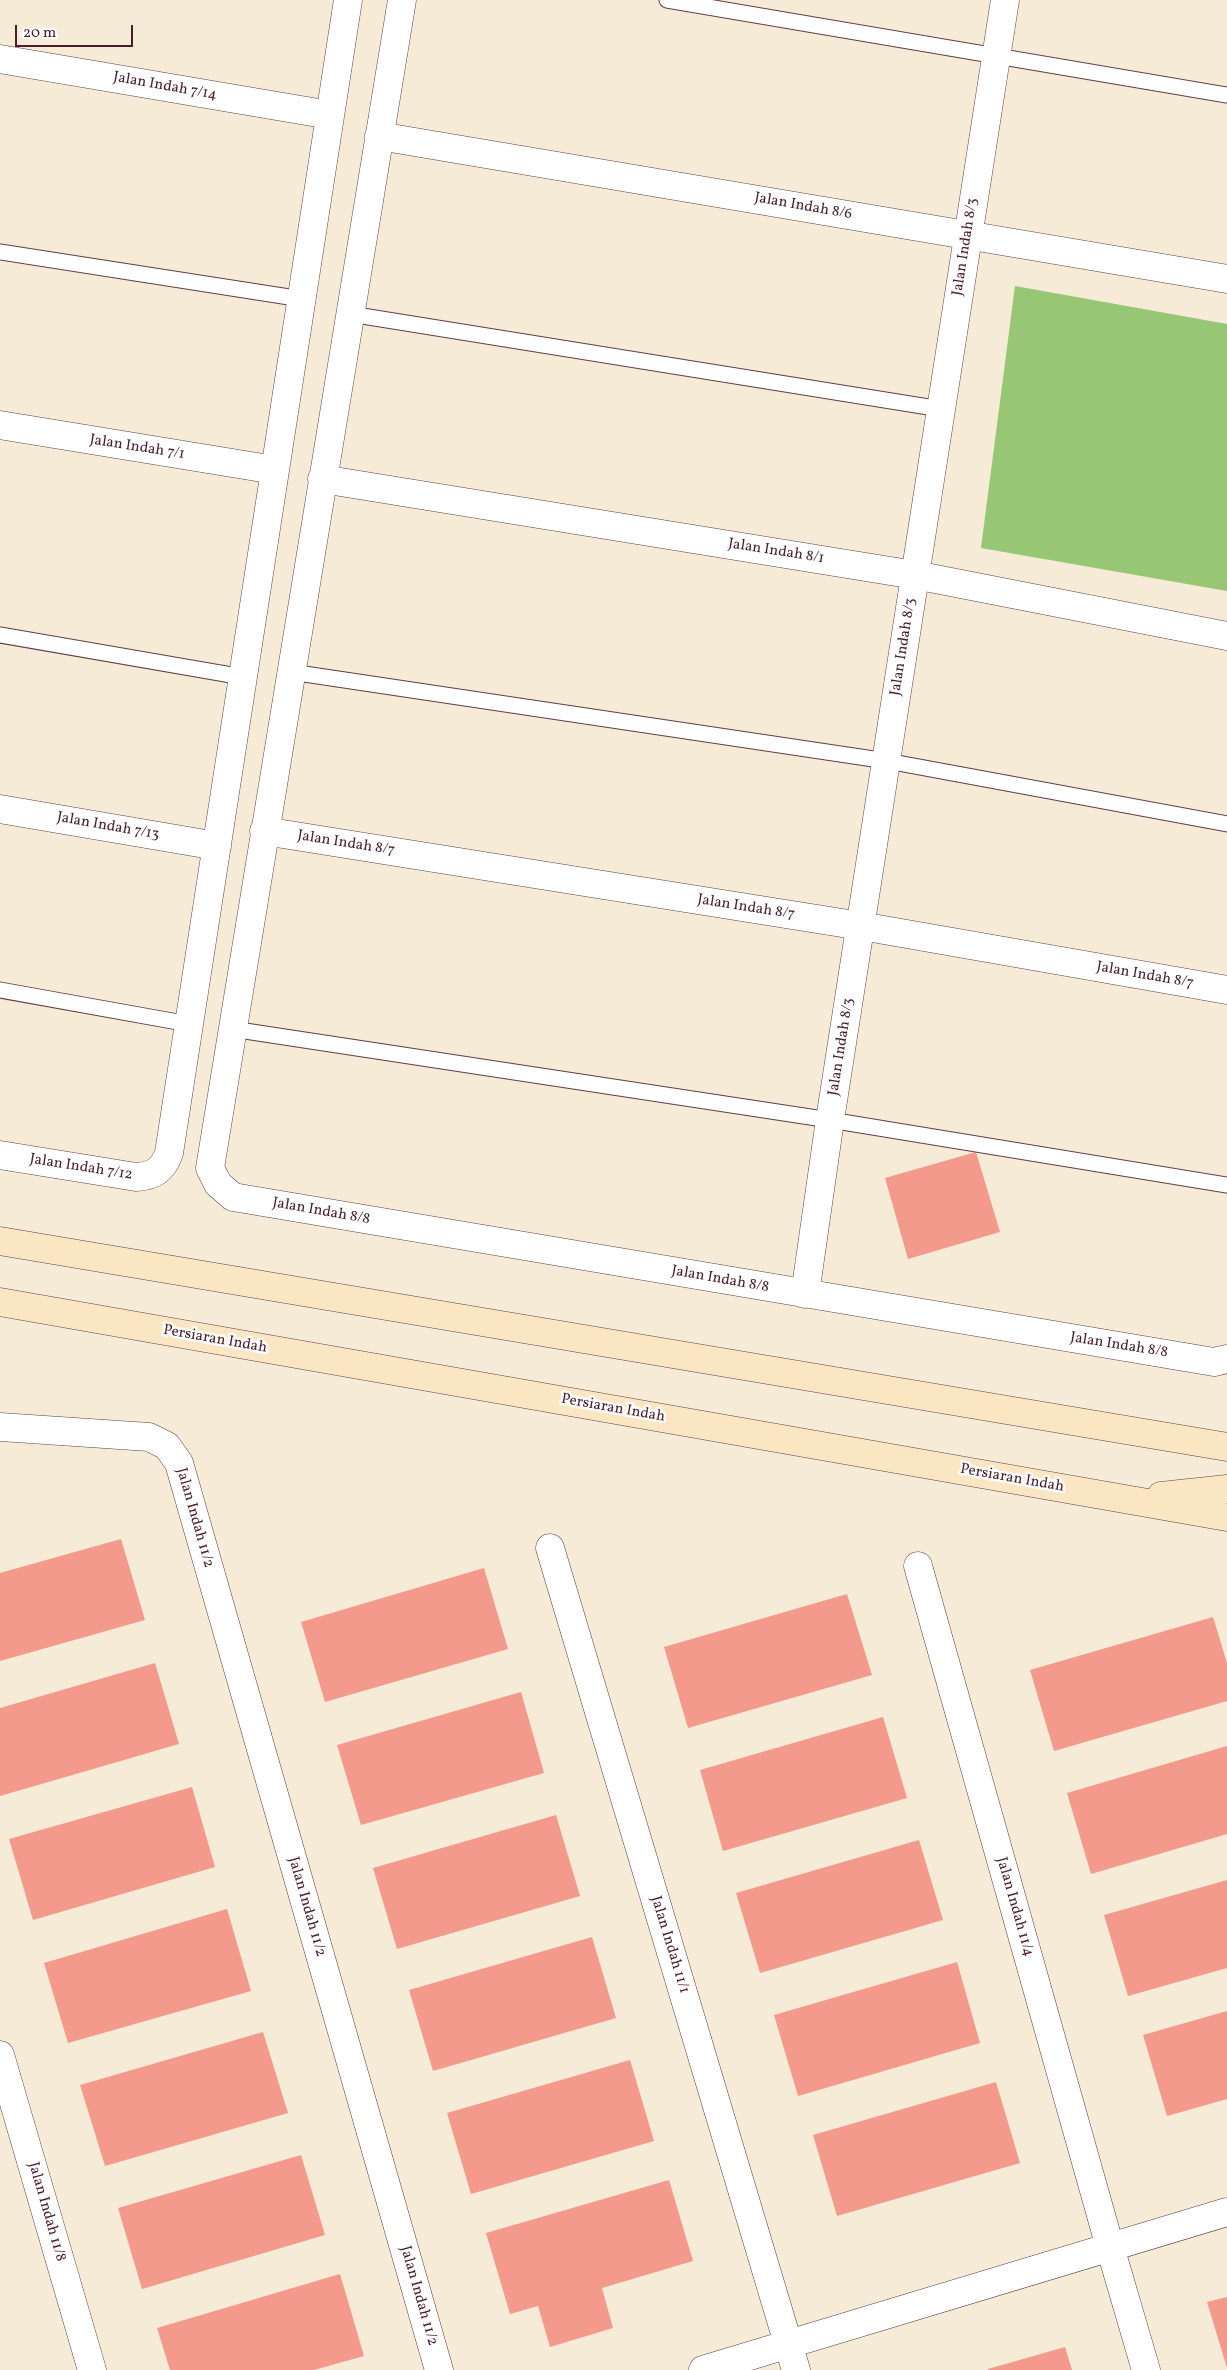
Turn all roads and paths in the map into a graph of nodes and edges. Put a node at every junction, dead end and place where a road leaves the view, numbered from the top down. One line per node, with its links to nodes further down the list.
1 (348, 0): 8 (street, Jalan Indah 7/12)
2 (402, 0): 9 (street)
3 (667, 0): 5 (lane)
4 (1005, 0): 5 (street, Jalan Indah 8/3)
5 (996, 56): 7 (lane); 10 (street, Jalan Indah 8/3)
6 (0, 59): 8 (street, Jalan Indah 7/14)
7 (1227, 95)
8 (330, 115): 13 (street, Jalan Indah 7/12)
9 (379, 136): 10 (street, Jalan Indah 8/6); 14 (street)
10 (968, 235): 12 (street, Jalan Indah 8/6); 15 (street, Jalan Indah 8/3)
11 (0, 252): 13 (lane)
12 (1227, 279)
13 (302, 299): 17 (street, Jalan Indah 7/12)
14 (350, 314): 15 (lane); 18 (street)
15 (941, 409): 19 (street, Jalan Indah 8/3)
16 (0, 426): 17 (street, Jalan Indah 7/1)
17 (275, 470): 23 (street, Jalan Indah 7/12)
18 (322, 479): 19 (street, Jalan Indah 8/1); 22 (street)
19 (915, 575): 21 (street, Jalan Indah 8/1); 24 (street, Jalan Indah 8/3)
20 (0, 635): 23 (lane)
21 (1227, 636)
22 (291, 672): 24 (lane); 27 (street)
23 (243, 677): 28 (street, Jalan Indah 7/12)
24 (887, 761): 26 (lane); 29 (street, Jalan Indah 8/3)
25 (0, 809): 28 (street, Jalan Indah 7/13)
26 (1227, 824)
27 (264, 832): 29 (street, Jalan Indah 8/7); 33 (street)
28 (217, 846): 32 (street, Jalan Indah 7/12)
29 (861, 926): 31 (street, Jalan Indah 8/7); 34 (street, Jalan Indah 8/3)
30 (0, 990): 32 (lane)
31 (1227, 990)
32 (189, 1024): 35 (street, Jalan Indah 7/12)
33 (232, 1029): 34 (lane); 38 (street, Jalan Indah 8/8)
34 (830, 1120): 36 (lane); 38 (street, Jalan Indah 8/3)
35 (0, 1154)
36 (1227, 1185)
37 (0, 1241): 42 (main road)
38 (806, 1294): 40 (street, Jalan Indah 8/8)
39 (0, 1302): 44 (main road, Persiaran Indah)
40 (1227, 1359)
41 (0, 1427): 53 (street, Jalan Indah 11/2)
42 (1227, 1447)
43 (1227, 1489): 44 (main road)
44 (1125, 1499): 45 (main road, Persiaran Indah)
45 (1227, 1517)
46 (550, 1548): 51 (street, Jalan Indah 11/1)
47 (918, 1566): 50 (street, Jalan Indah 11/4)
48 (0, 2055): 52 (street, Jalan Indah 11/8)
49 (1227, 2212): 50 (street)
50 (1110, 2247): 51 (street); 56 (street, Jalan Indah 11/4)
51 (788, 2343): 54 (street); 55 (street, Jalan Indah 11/1)
52 (92, 2370)
53 (440, 2370)
54 (704, 2370)
55 (796, 2370)
56 (1146, 2370)

